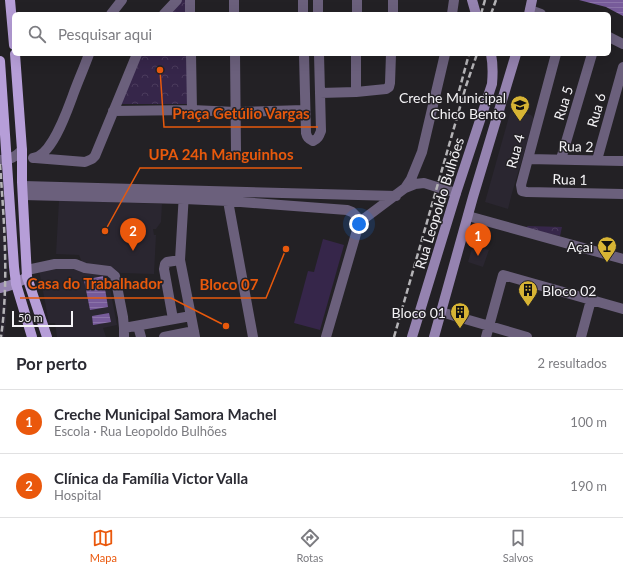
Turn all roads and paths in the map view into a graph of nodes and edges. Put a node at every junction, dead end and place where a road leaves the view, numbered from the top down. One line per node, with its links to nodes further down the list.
1 (10, 0): 24 (main road)
2 (122, 0): 13 (street)
3 (177, 0): 14 (street)
4 (190, 0): 15 (street)
5 (234, 0): 16 (street)
6 (303, 0): 17 (street)
7 (318, 0): 18 (street)
8 (357, 0): 19 (street)
9 (393, 0): 20 (street)
10 (454, 0): 21 (street)
11 (472, 0): 22 (main road)
12 (532, 0): 23 (main road)
13 (113, 12)
14 (166, 12)
15 (190, 12)
16 (234, 12)
17 (303, 12)
18 (318, 12)
19 (357, 12)
20 (392, 12)
21 (452, 12)
22 (475, 12)
23 (529, 12)
24 (12, 22)
25 (611, 38): 26 (street)
26 (623, 44)
27 (15, 56): 50 (main road)
28 (88, 56): 51 (street)
29 (136, 56): 47 (street)
30 (191, 56): 45 (street)
31 (235, 56): 48 (street)
32 (304, 56): 46 (street)
33 (319, 56): 44 (street)
34 (356, 56): 43 (street)
35 (391, 56): 43 (street)
36 (445, 56): 58 (street)
37 (491, 56): 60 (main road, Rua Leopoldo Bulhões)
38 (515, 56): 65 (main road)
39 (555, 56): 52 (street, Rua 4)
40 (591, 56): 53 (street, Rua 5)
41 (0, 61): 54 (main road)
42 (623, 67): 55 (street, Rua 6)
43 (356, 92): 44 (street)
44 (320, 93): 46 (street)
45 (192, 110): 47 (street); 48 (street)
46 (304, 110): 48 (street)
47 (113, 111): 51 (street)
48 (236, 112): 49 (street)
49 (236, 151)
50 (23, 154): 51 (street); 54 (street); 59 (main road)
51 (36, 158)
52 (528, 159): 53 (street, Rua 2); 57 (street, Rua 4)
53 (560, 159): 55 (street, Rua 2)
54 (4, 160): 70 (main road)
55 (597, 160): 56 (street, Rua 2)
56 (623, 161)
57 (520, 185): 61 (street, Rua 1)
58 (405, 188): 60 (street); 63 (street)
59 (23, 191): 62 (street); 69 (main road)
60 (456, 193): 88 (main road, Rua Leopoldo Bulhões)
61 (623, 194)
62 (184, 195): 63 (street); 64 (street); 68 (street)
63 (396, 196): 66 (street)
64 (228, 201): 66 (street); 86 (street)
65 (468, 216): 67 (street); 74 (main road)
66 (361, 222): 87 (street)
67 (623, 259)
68 (180, 260): 75 (street); 76 (street)
69 (27, 273): 70 (main road); 79 (street); 83 (main road)
70 (16, 284): 71 (main road); 82 (main road)
71 (0, 288)
72 (591, 300): 73 (street); 78 (street); 92 (street)
73 (623, 309)
74 (441, 312): 78 (street); 89 (main road)
75 (191, 316): 76 (street); 80 (street)
76 (173, 319): 77 (street)
77 (138, 326): 79 (street); 84 (street)
78 (489, 326): 90 (street); 91 (street)
79 (124, 332)
80 (195, 334): 81 (street)
81 (177, 336): 85 (street)
82 (32, 337)
83 (47, 337)
84 (141, 337)
85 (164, 337)
86 (254, 337)
87 (326, 337)
88 (412, 337)
89 (434, 337)
90 (486, 337)
91 (527, 337)
92 (581, 337)

